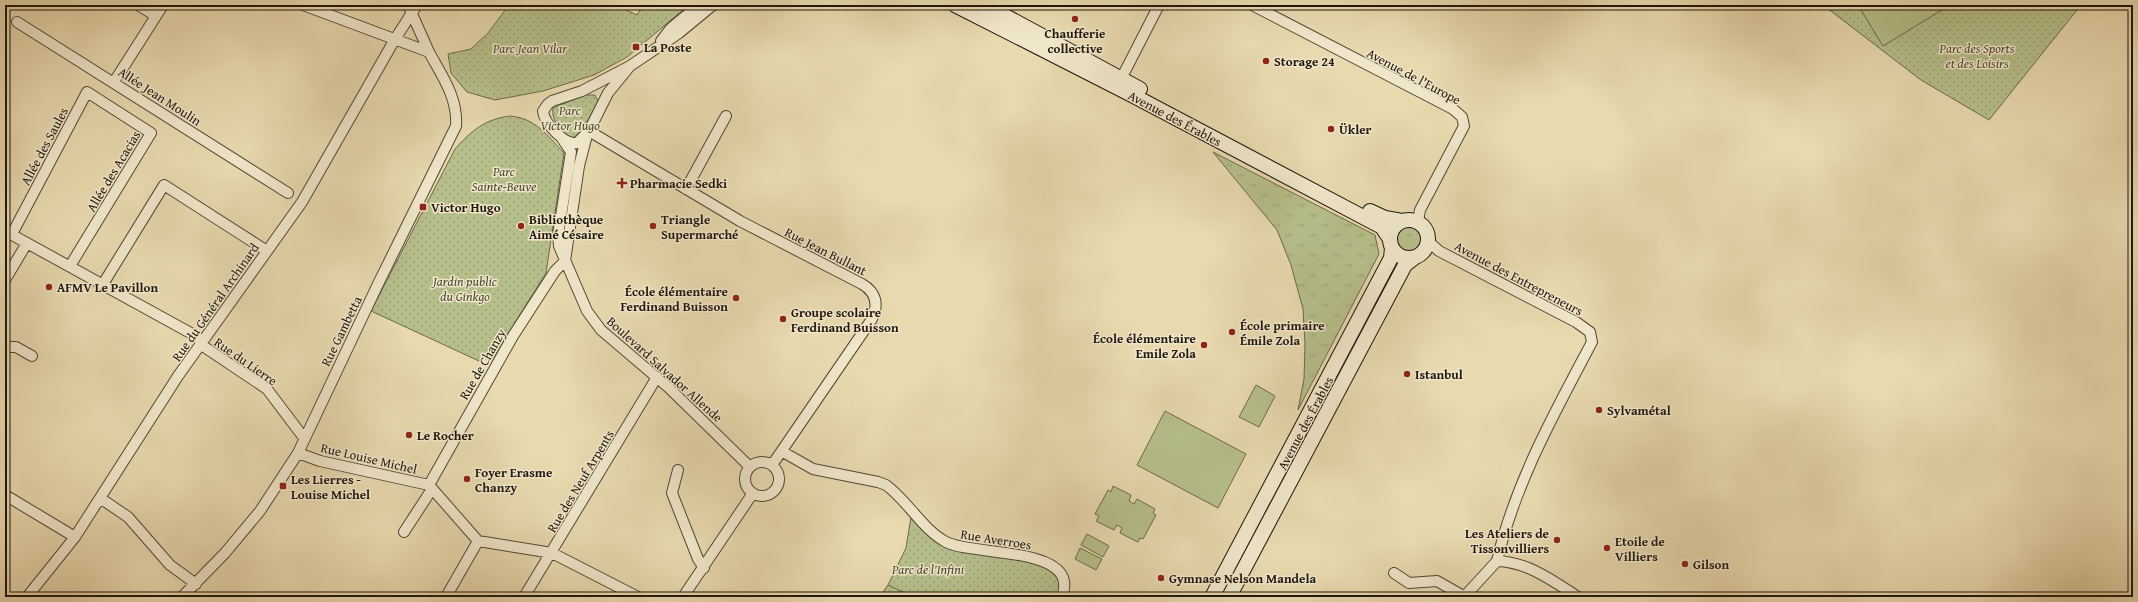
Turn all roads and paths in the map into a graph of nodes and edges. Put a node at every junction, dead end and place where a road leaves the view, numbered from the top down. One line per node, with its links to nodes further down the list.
1 (138, 5): 12 (street)
2 (163, 5): 12 (street)
3 (302, 5): 14 (street)
4 (417, 5): 11 (street, Rue du Général Archinard)
5 (699, 5): 15 (street)
6 (713, 5): 15 (street)
7 (955, 5): 31 (main road, Avenue des Érables)
8 (985, 5): 18 (main road, Avenue des Érables)
9 (1159, 5): 18 (street)
10 (1252, 5): 27 (street, Avenue de l'Europe)
11 (410, 10): 14 (street, Rue du Général Archinard); 16 (street, Rue Gambetta)
12 (156, 16): 19 (street)
13 (17, 22): 19 (street, Allée Jean Moulin)
14 (394, 39): 16 (street); 32 (street, Rue du Général Archinard)
15 (656, 47): 17 (street)
16 (429, 52): 42 (street, Rue Gambetta)
17 (630, 66): 22 (street); 23 (street, Boulevard Salvador Allende)
18 (1121, 79): 26 (main road, Avenue des Érables)
19 (114, 82): 25 (street, Allée Jean Moulin)
20 (87, 92): 28 (street, Allée des Saules); 35 (street, Allée des Acacias)
21 (726, 116): 24 (street)
22 (589, 131): 23 (street); 24 (street, Rue Jean Bullant); 34 (street)
23 (561, 137): 34 (street, Boulevard Salvador Allende)
24 (686, 189): 43 (street, Rue Jean Bullant)
25 (288, 194)
26 (1402, 221): 27 (main road); 31 (main road)
27 (1418, 221): 29 (main road)
28 (8, 232): 30 (street, Rue du Lierre)
29 (1429, 242): 33 (main road); 56 (street, Avenue des Entrepreneurs)
30 (27, 243): 35 (street, Rue du Lierre); 36 (street)
31 (1391, 243): 33 (main road); 67 (main road, Avenue des Érables)
32 (267, 251): 37 (street); 38 (street, Rue du Général Archinard)
33 (1414, 258): 68 (main road, Avenue des Érables)
34 (565, 261): 41 (street, Boulevard Salvador Allende); 48 (street, Rue de Chanzy)
35 (70, 266): 37 (street, Rue du Lierre)
36 (5, 280)
37 (103, 284): 38 (street, Rue du Lierre)
38 (201, 343): 42 (street, Rue du Lierre); 51 (street, Rue du Général Archinard)
39 (5, 346): 40 (street)
40 (32, 356)
41 (657, 377): 46 (street, Boulevard Salvador Allende); 55 (street, Rue des Neuf Arpents)
42 (304, 438): 44 (street, Rue Gambetta)
43 (783, 452): 45 (street, Rue Jean Bullant); 66 (street, Rue Averroes)
44 (298, 453): 48 (street, Rue Louise Michel); 59 (street, Rue Gambetta)
45 (772, 465): 46 (street); 49 (street)
46 (750, 467): 49 (street)
47 (678, 470): 57 (street)
48 (430, 487): 52 (street); 54 (street)
49 (753, 493): 57 (street)
50 (5, 495): 53 (street)
51 (100, 498): 53 (street, Rue du Général Archinard); 59 (street)
52 (404, 532)
53 (75, 537): 60 (street, Rue du Général Archinard)
54 (478, 541): 55 (street); 62 (street)
55 (552, 553): 63 (street, Rue des Neuf Arpents); 64 (street)
56 (1497, 561): 69 (street, Avenue des Entrepreneurs); 70 (street)
57 (704, 568): 65 (street)
58 (1394, 573): 69 (street)
59 (196, 584): 61 (street, Rue Gambetta)
60 (27, 597)
61 (182, 597)
62 (446, 597)
63 (524, 597)
64 (638, 597)
65 (683, 597)
66 (1062, 597)
67 (1212, 597)
68 (1229, 597)
69 (1465, 597)
70 (1578, 597)

